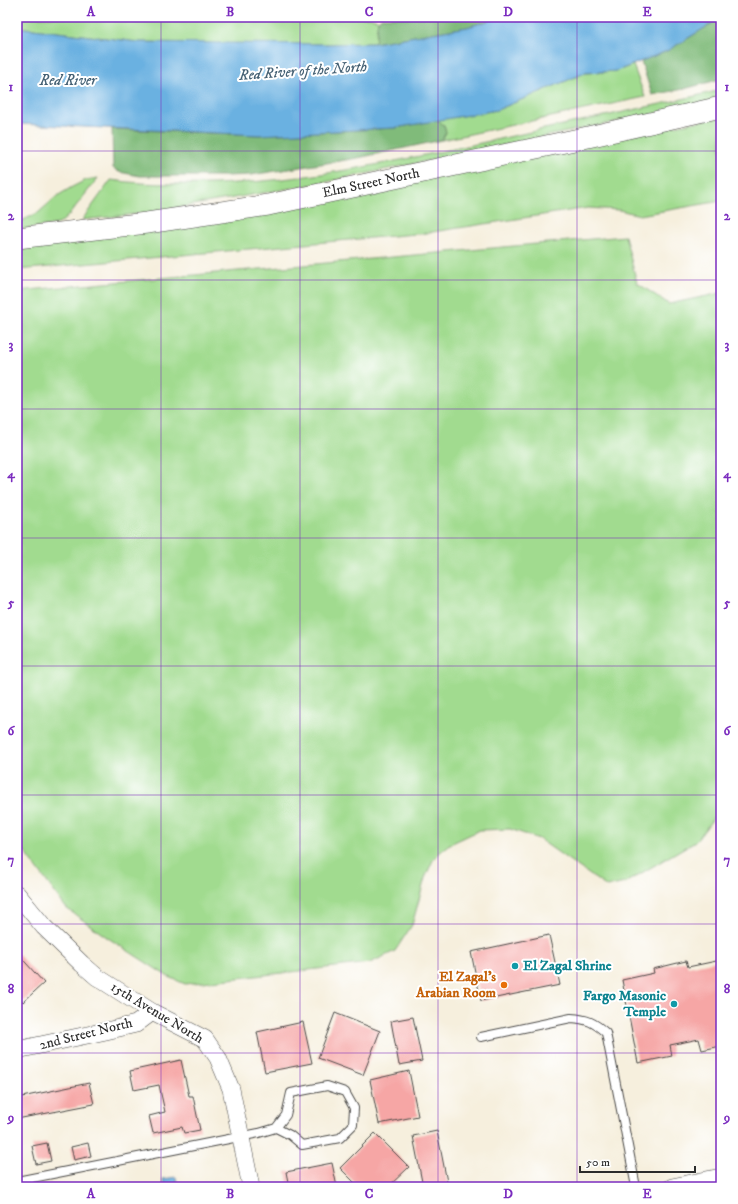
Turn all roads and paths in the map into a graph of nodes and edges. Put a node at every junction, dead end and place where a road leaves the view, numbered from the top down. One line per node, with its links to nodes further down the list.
1 (721, 107): 2 (street, Elm Street North)
2 (17, 238)
3 (17, 894): 4 (street, 15th Avenue North)
4 (152, 1012): 6 (street, 2nd Street North); 8 (street, 15th Avenue North)
5 (481, 1037): 12 (lane)
6 (17, 1050)
7 (276, 1128): 7 (lane); 8 (lane)
8 (241, 1136): 10 (lane); 11 (street, 15th Avenue North)
9 (721, 1177): 13 (street)
10 (17, 1181)
11 (251, 1187)
12 (636, 1187)
13 (672, 1187)

